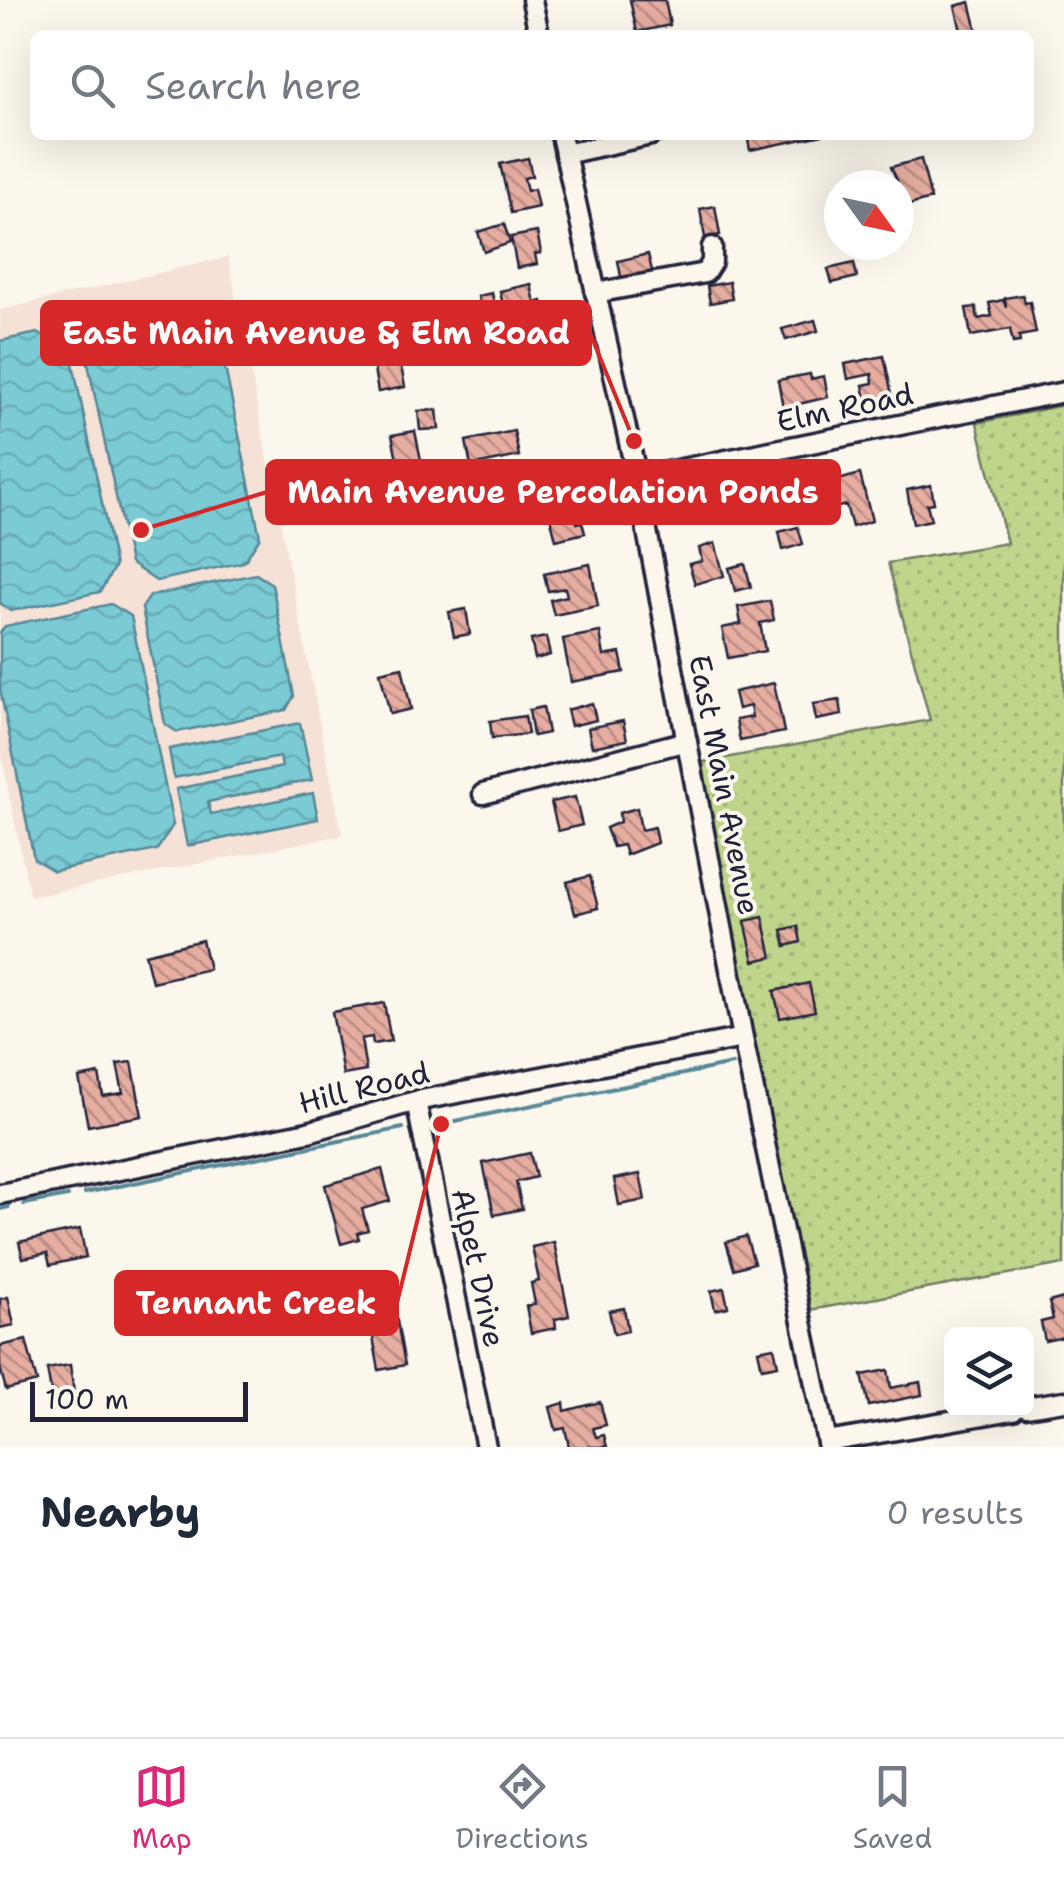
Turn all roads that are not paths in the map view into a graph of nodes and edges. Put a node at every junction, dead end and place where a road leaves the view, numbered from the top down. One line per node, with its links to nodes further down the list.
1 (532, 0): 2 (street)
2 (538, 30)
3 (602, 140): 4 (street)
4 (563, 144): 6 (street, East Main Avenue)
5 (712, 247): 6 (street)
6 (595, 293): 8 (street, East Main Avenue)
7 (1064, 392): 8 (street, Elm Road)
8 (638, 478): 9 (street, East Main Avenue)
9 (687, 741): 10 (street); 11 (street, East Main Avenue)
10 (483, 794)
11 (743, 1038): 12 (street, Hill Road); 17 (street, East Main Avenue)
12 (416, 1101): 13 (street, Hill Road); 18 (street, Alpet Drive)
13 (0, 1194)
14 (1064, 1401): 15 (street)
15 (1034, 1406)
16 (975, 1417): 17 (street)
17 (828, 1444)
18 (486, 1447)

